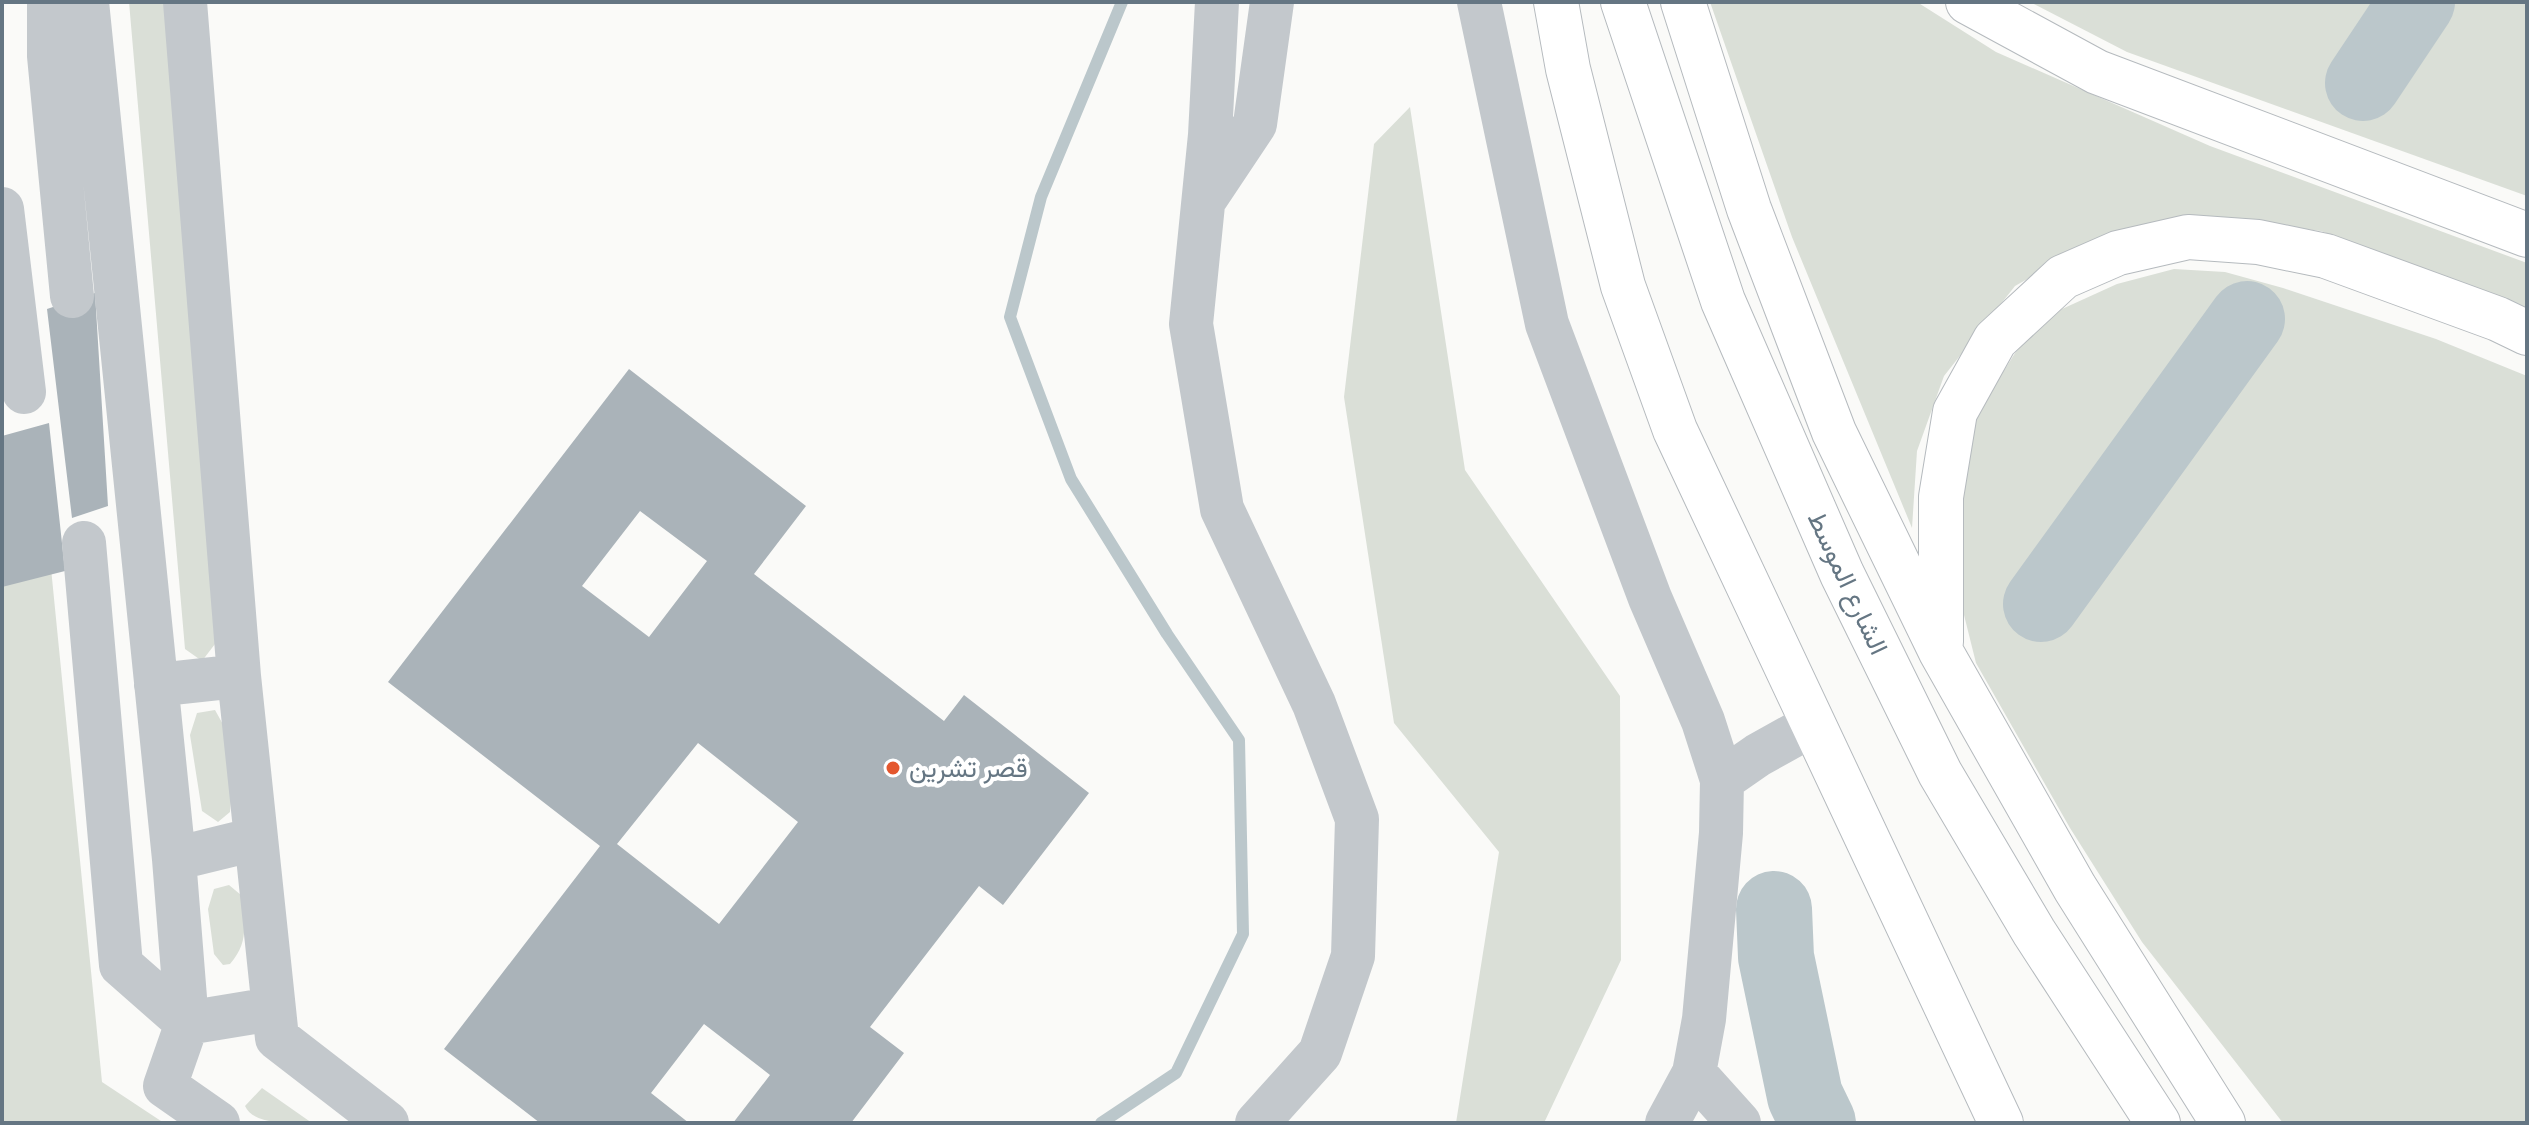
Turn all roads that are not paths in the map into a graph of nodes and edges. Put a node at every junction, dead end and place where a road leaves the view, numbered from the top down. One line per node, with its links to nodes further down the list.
1 (49, 2): 14 (lane)
2 (87, 2): 20 (lane)
3 (185, 2): 19 (lane)
4 (1217, 2): 11 (lane)
5 (1272, 2): 11 (lane)
6 (1479, 2): 22 (lane)
7 (1556, 2): 21 (main road)
8 (1623, 2): 35 (main road, الشارع الموسط)
9 (1683, 2): 18 (main road, الشارع الموسط)
10 (1968, 2): 13 (main road)
11 (1203, 202): 31 (lane)
12 (2, 209): 16 (lane)
13 (2527, 235)
14 (72, 296)
15 (2527, 333): 18 (main road)
16 (24, 392)
17 (84, 543): 26 (lane)
18 (1941, 652): 28 (main road, الشارع الموسط)
19 (239, 676): 20 (lane); 23 (lane)
20 (156, 685): 24 (lane)
21 (1812, 725): 22 (lane); 34 (main road)
22 (1722, 780): 27 (lane)
23 (255, 839): 24 (lane); 25 (lane)
24 (174, 859): 26 (lane)
25 (272, 1009): 26 (lane); 30 (lane)
26 (187, 1023): 29 (lane)
27 (1694, 1073): 32 (lane); 33 (lane)
28 (2221, 1121)
29 (218, 1123)
30 (385, 1123)
31 (1257, 1123)
32 (1667, 1123)
33 (1739, 1123)
34 (2001, 1123)
35 (2158, 1123)

